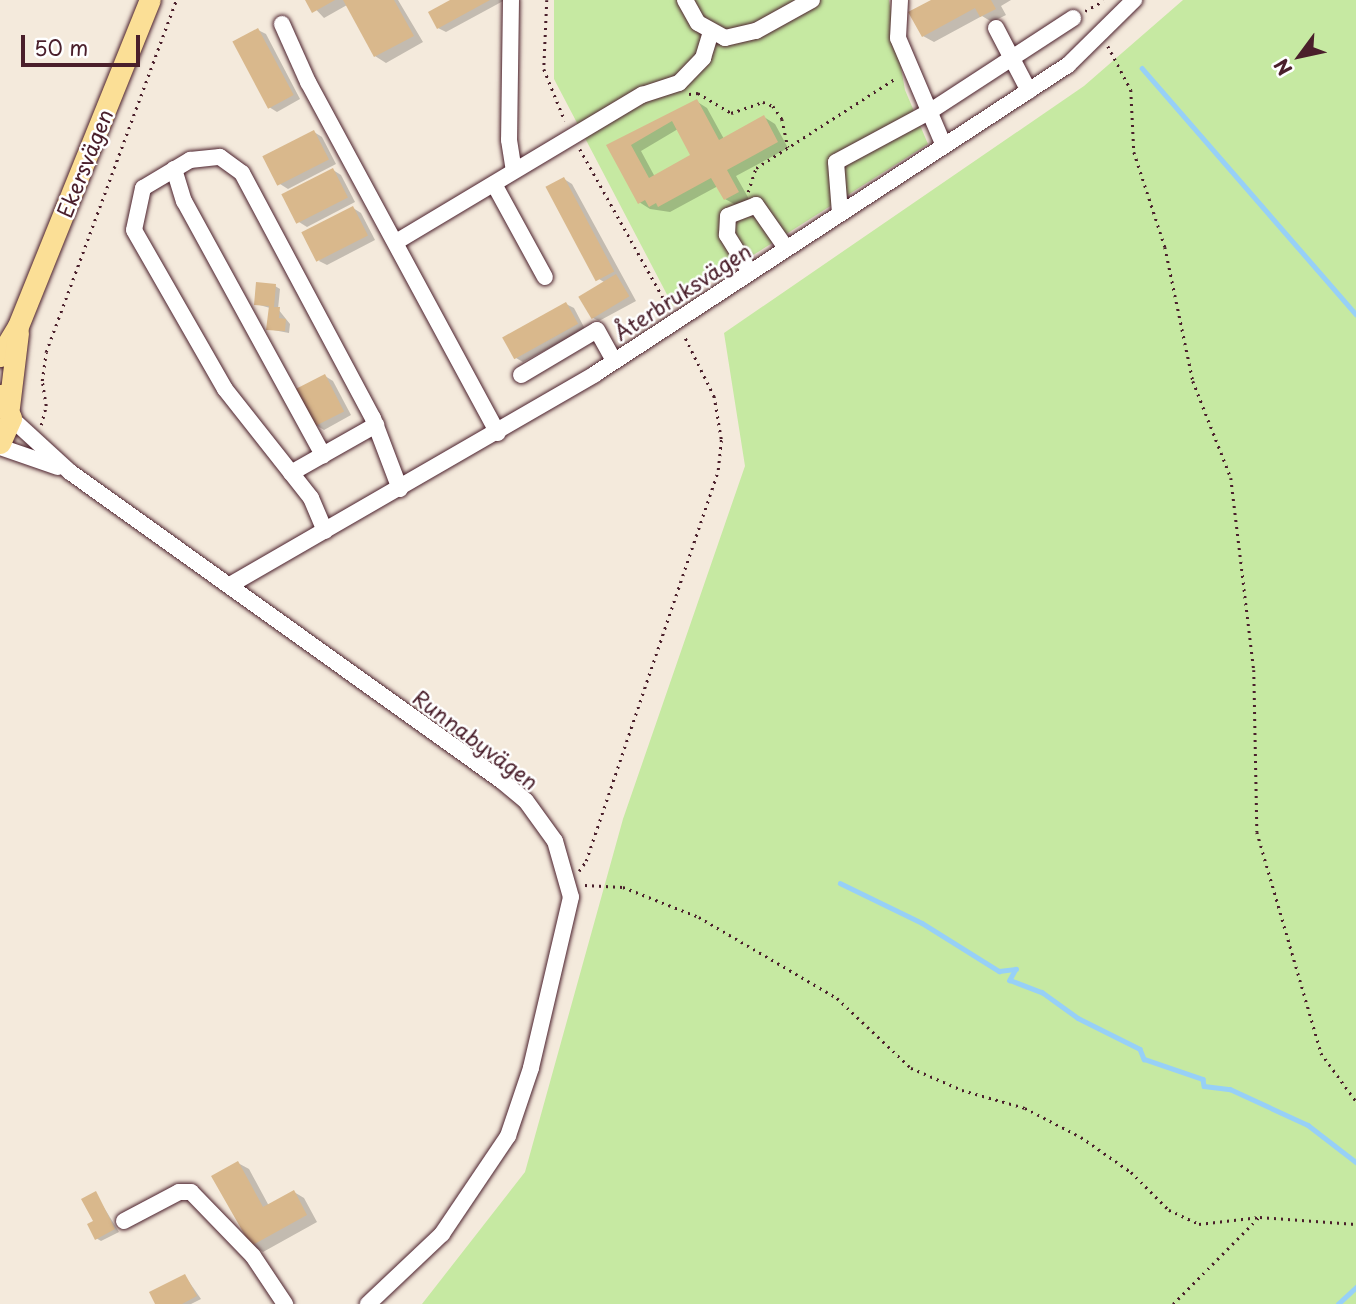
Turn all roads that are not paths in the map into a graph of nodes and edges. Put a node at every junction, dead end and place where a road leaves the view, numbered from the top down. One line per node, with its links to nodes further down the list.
1 (150, 0): 23 (main road, Ekersvägen)
2 (511, 0): 16 (street)
3 (685, 0): 10 (street)
4 (812, 0): 10 (street)
5 (900, 0): 13 (street)
6 (1134, 0): 12 (street, Återbruksvägen)
7 (1073, 18): 11 (street)
8 (282, 24): 19 (street)
9 (996, 28): 11 (street)
10 (711, 32): 16 (street)
11 (1011, 59): 12 (street); 13 (street)
12 (1029, 91): 14 (street, Återbruksvägen)
13 (929, 112): 14 (street); 18 (street)
14 (944, 146): 18 (street, Återbruksvägen)
15 (174, 169): 28 (street); 31 (street); 33 (street)
16 (514, 171): 17 (street)
17 (494, 184): 19 (street); 22 (street)
18 (840, 213): 20 (street, Återbruksvägen)
19 (396, 242): 29 (street)
20 (786, 248): 21 (street, Återbruksvägen); 21 (street)
21 (750, 272): 25 (street, Återbruksvägen)
22 (545, 277)
23 (18, 326): 24 (main road, Ekersvägen); 27 (main road, Ekersvägen)
24 (0, 356)
25 (614, 361): 26 (street); 29 (street, Återbruksvägen)
26 (521, 375)
27 (7, 407): 30 (main road, Ekersvägen); 32 (street, Runnabyvägen)
28 (376, 425): 31 (street); 34 (street)
29 (498, 433): 34 (street, Återbruksvägen)
30 (0, 445): 32 (street, Runnabyvägen)
31 (323, 455): 33 (street)
32 (70, 472): 36 (street, Runnabyvägen)
33 (292, 473): 35 (street)
34 (400, 489): 35 (street, Återbruksvägen)
35 (325, 531): 36 (street, Återbruksvägen)
36 (230, 585): 39 (street, Runnabyvägen)
37 (124, 1221): 38 (street)
38 (285, 1304)
39 (368, 1304)

